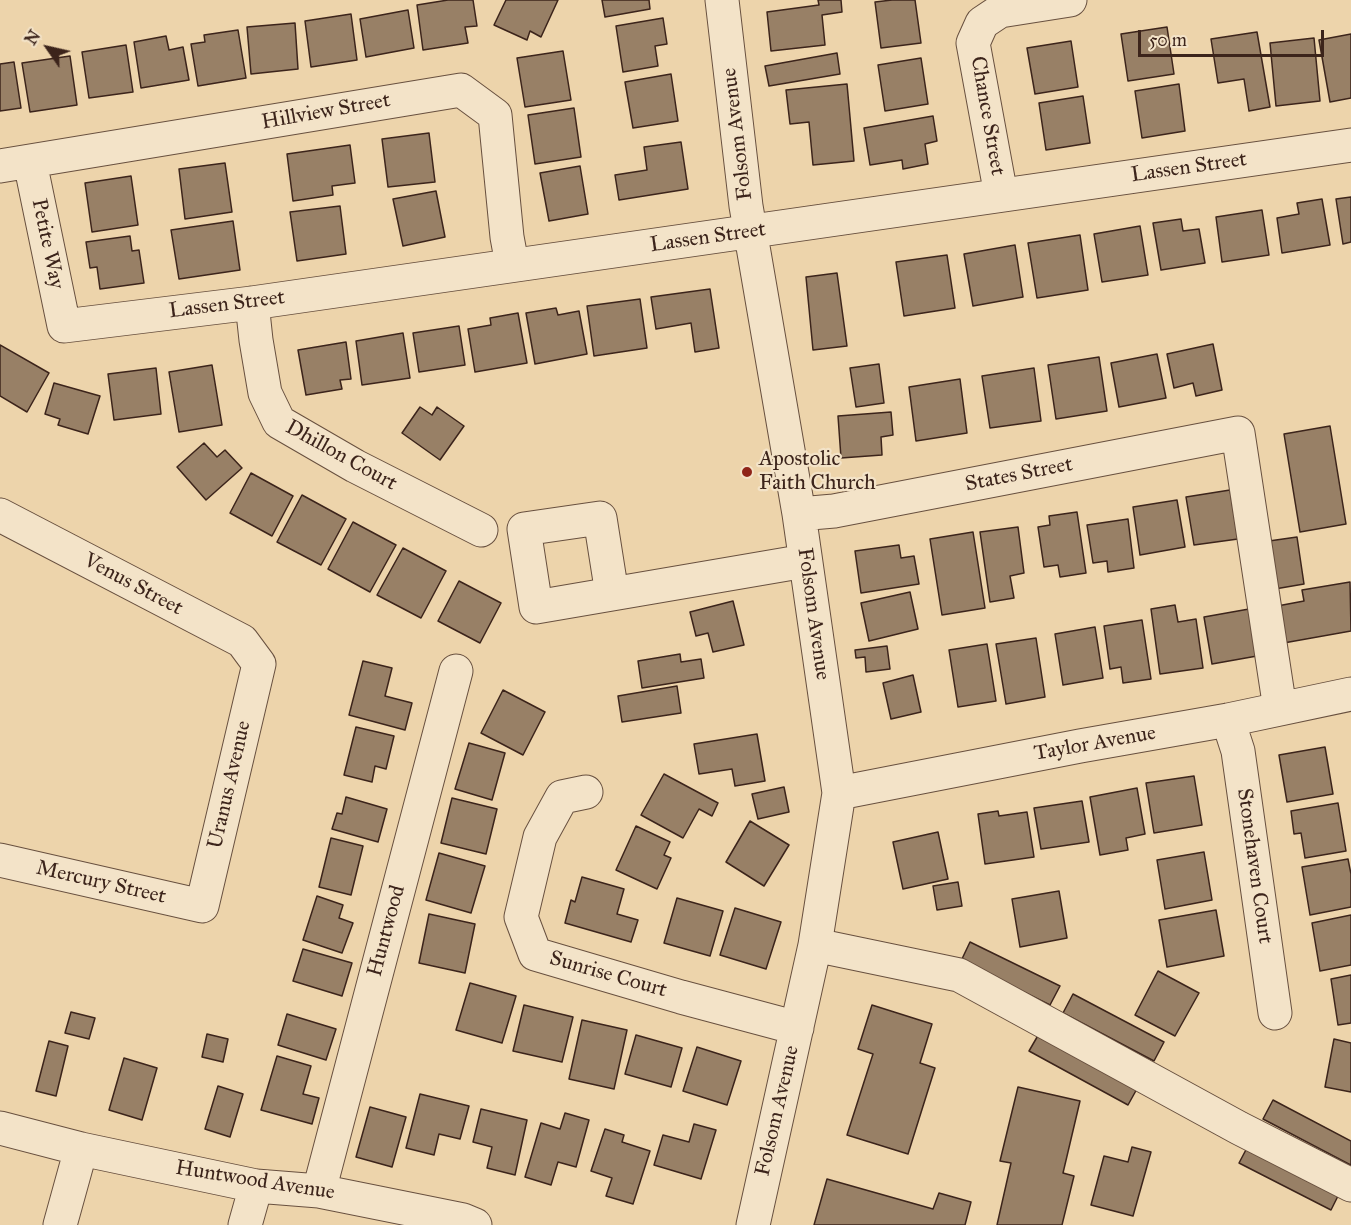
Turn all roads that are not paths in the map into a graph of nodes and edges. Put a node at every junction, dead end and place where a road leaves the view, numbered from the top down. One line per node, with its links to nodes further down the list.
1 (722, 0): 6 (street, Folsom Avenue)
2 (1070, 0): 5 (street, Chance Street)
3 (1351, 145): 5 (street, Lassen Street)
4 (15, 164): 7 (street, Hillview Street); 9 (street, Petite Way)
5 (1001, 195): 6 (street, Lassen Street)
6 (750, 232): 7 (street, Lassen Street); 10 (street, Folsom Avenue)
7 (512, 264): 8 (street, Lassen Street)
8 (252, 303): 9 (street, Lassen Street); 12 (street, Dhillon Court)
9 (64, 326)
10 (798, 514): 13 (street, Folsom Avenue); 18 (street, States Street)
11 (0, 515): 15 (street, Venus Street)
12 (481, 530)
13 (805, 561): 14 (street); 21 (street, Folsom Avenue)
14 (612, 594)
15 (259, 664): 23 (street, Uranus Avenue)
16 (456, 670): 31 (street, Huntwood)
17 (1351, 694): 18 (street, Taylor Avenue)
18 (1280, 709): 19 (street, Taylor Avenue)
19 (1228, 720): 21 (street, Taylor Avenue); 25 (street, Stonehaven Court)
20 (586, 792): 26 (street, Sunrise Court)
21 (839, 793): 24 (street, Folsom Avenue)
22 (0, 860): 23 (street, Mercury Street)
23 (202, 906)
24 (815, 945): 26 (street, Folsom Avenue); 29 (street)
25 (1275, 1013)
26 (797, 1028): 35 (street, Folsom Avenue)
27 (0, 1128): 28 (street, Huntwood Avenue)
28 (81, 1149): 30 (street, Huntwood Avenue); 33 (street)
29 (1351, 1185)
30 (256, 1186): 31 (street, Huntwood Avenue); 34 (street)
31 (318, 1191): 32 (street, Huntwood Avenue)
32 (466, 1223)
33 (60, 1225)
34 (245, 1225)
35 (753, 1225)

